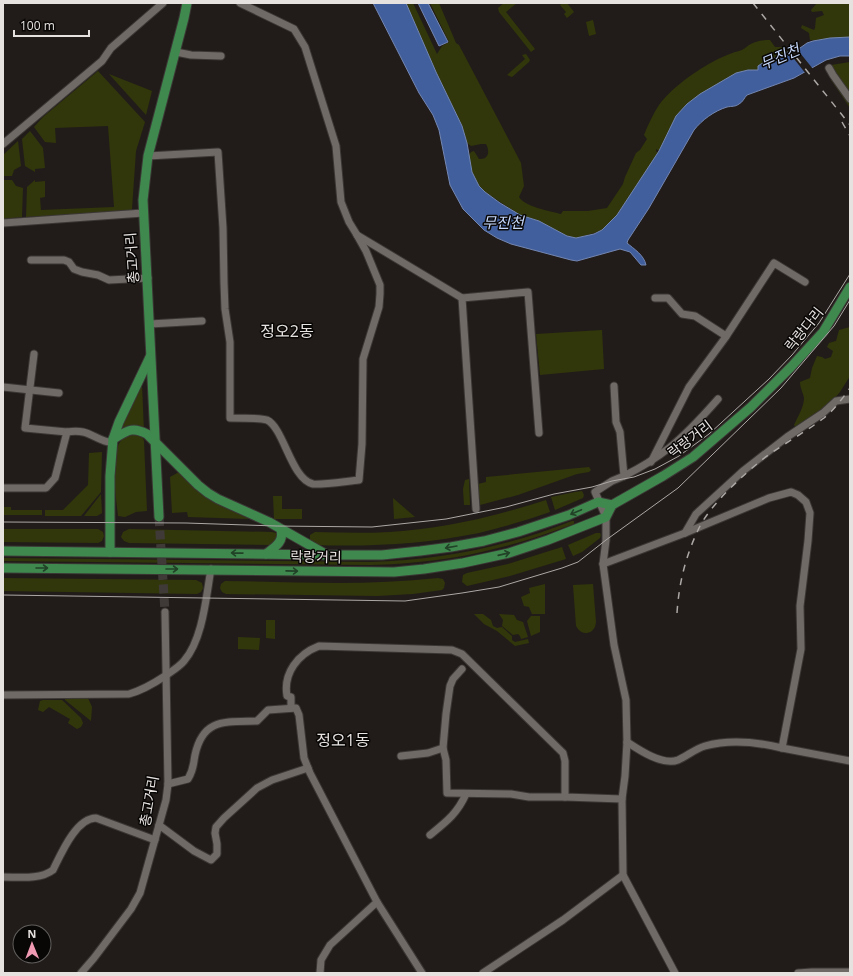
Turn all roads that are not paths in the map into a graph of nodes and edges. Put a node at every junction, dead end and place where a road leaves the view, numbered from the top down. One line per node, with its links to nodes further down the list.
1 (163, 3): 8 (street)
2 (187, 3): 4 (main road, 총고거리)
3 (240, 3): 12 (street)
4 (176, 52): 5 (street); 9 (main road, 총고거리)
5 (221, 56)
6 (829, 68): 7 (street)
7 (850, 99)
8 (3, 144)
9 (148, 156): 10 (main road, 총고거리); 12 (street)
10 (143, 213): 11 (street); 14 (main road, 총고거리)
11 (3, 223)
12 (357, 235): 17 (street)
13 (31, 260): 14 (street)
14 (148, 278): 20 (main road, 총고거리)
15 (805, 282): 21 (street)
16 (850, 287): 24 (main road, 락랑다리)
17 (462, 298): 32 (street); 40 (street)
18 (655, 298): 21 (street)
19 (202, 321): 20 (street)
20 (150, 324): 23 (main road, 총고거리)
21 (726, 336): 35 (street)
22 (34, 354): 27 (street)
23 (150, 356): 33 (main road); 34 (main road, 총고거리)
24 (775, 384): 39 (main road, 락랑거리)
25 (3, 386): 27 (street)
26 (614, 386): 36 (street)
27 (30, 389): 28 (street); 31 (street)
28 (59, 393)
29 (718, 399): 35 (street)
30 (850, 399): 44 (street)
31 (67, 432): 33 (street); 37 (street)
32 (539, 433)
33 (113, 441): 34 (main road); 46 (main road)
34 (156, 443): 41 (main road, 총고거리); 43 (main road)
35 (651, 462): 36 (street)
36 (624, 476): 38 (street)
37 (3, 488)
38 (598, 502): 39 (main road); 42 (street); 48 (main road, 락랑거리, one-way to 48)
39 (612, 505): 42 (main road)
40 (476, 510)
41 (159, 517)
42 (606, 517): 49 (street); 51 (main road, 락랑거리, one-way to 42)
43 (281, 530): 47 (main road); 48 (main road)
44 (685, 533): 49 (street); 59 (street)
45 (3, 551): 46 (main road, 락랑거리)
46 (110, 552): 47 (main road, 락랑거리, one-way to 46)
47 (266, 554): 48 (main road, 락랑거리)
48 (328, 555)
49 (603, 564): 57 (street)
50 (3, 568): 51 (main road, 락랑거리, one-way to 51)
51 (211, 569): 54 (street)
52 (165, 612): 54 (street, 총고거리)
53 (462, 669): 58 (street)
54 (166, 676): 55 (street); 63 (street, 총고거리)
55 (3, 695)
56 (292, 708): 62 (street); 63 (street); 65 (street)
57 (627, 742): 59 (street); 66 (street)
58 (443, 748): 60 (street); 64 (street)
59 (782, 748): 61 (street)
60 (401, 756)
61 (850, 761)
62 (308, 768): 67 (street); 72 (street)
63 (168, 784): 67 (street, 총고거리)
64 (466, 794): 65 (street); 68 (street)
65 (565, 797): 66 (street)
66 (622, 799): 70 (street)
67 (159, 826): 69 (street, 총고거리)
68 (430, 835)
69 (155, 840): 71 (street); 74 (street, 총고거리)
70 (623, 875): 77 (street); 78 (street)
71 (3, 877)
72 (377, 902): 75 (street); 76 (street)
73 (850, 972): 79 (street)
74 (81, 973)
75 (320, 973)
76 (422, 973)
77 (483, 973)
78 (675, 973)
79 (798, 973)

